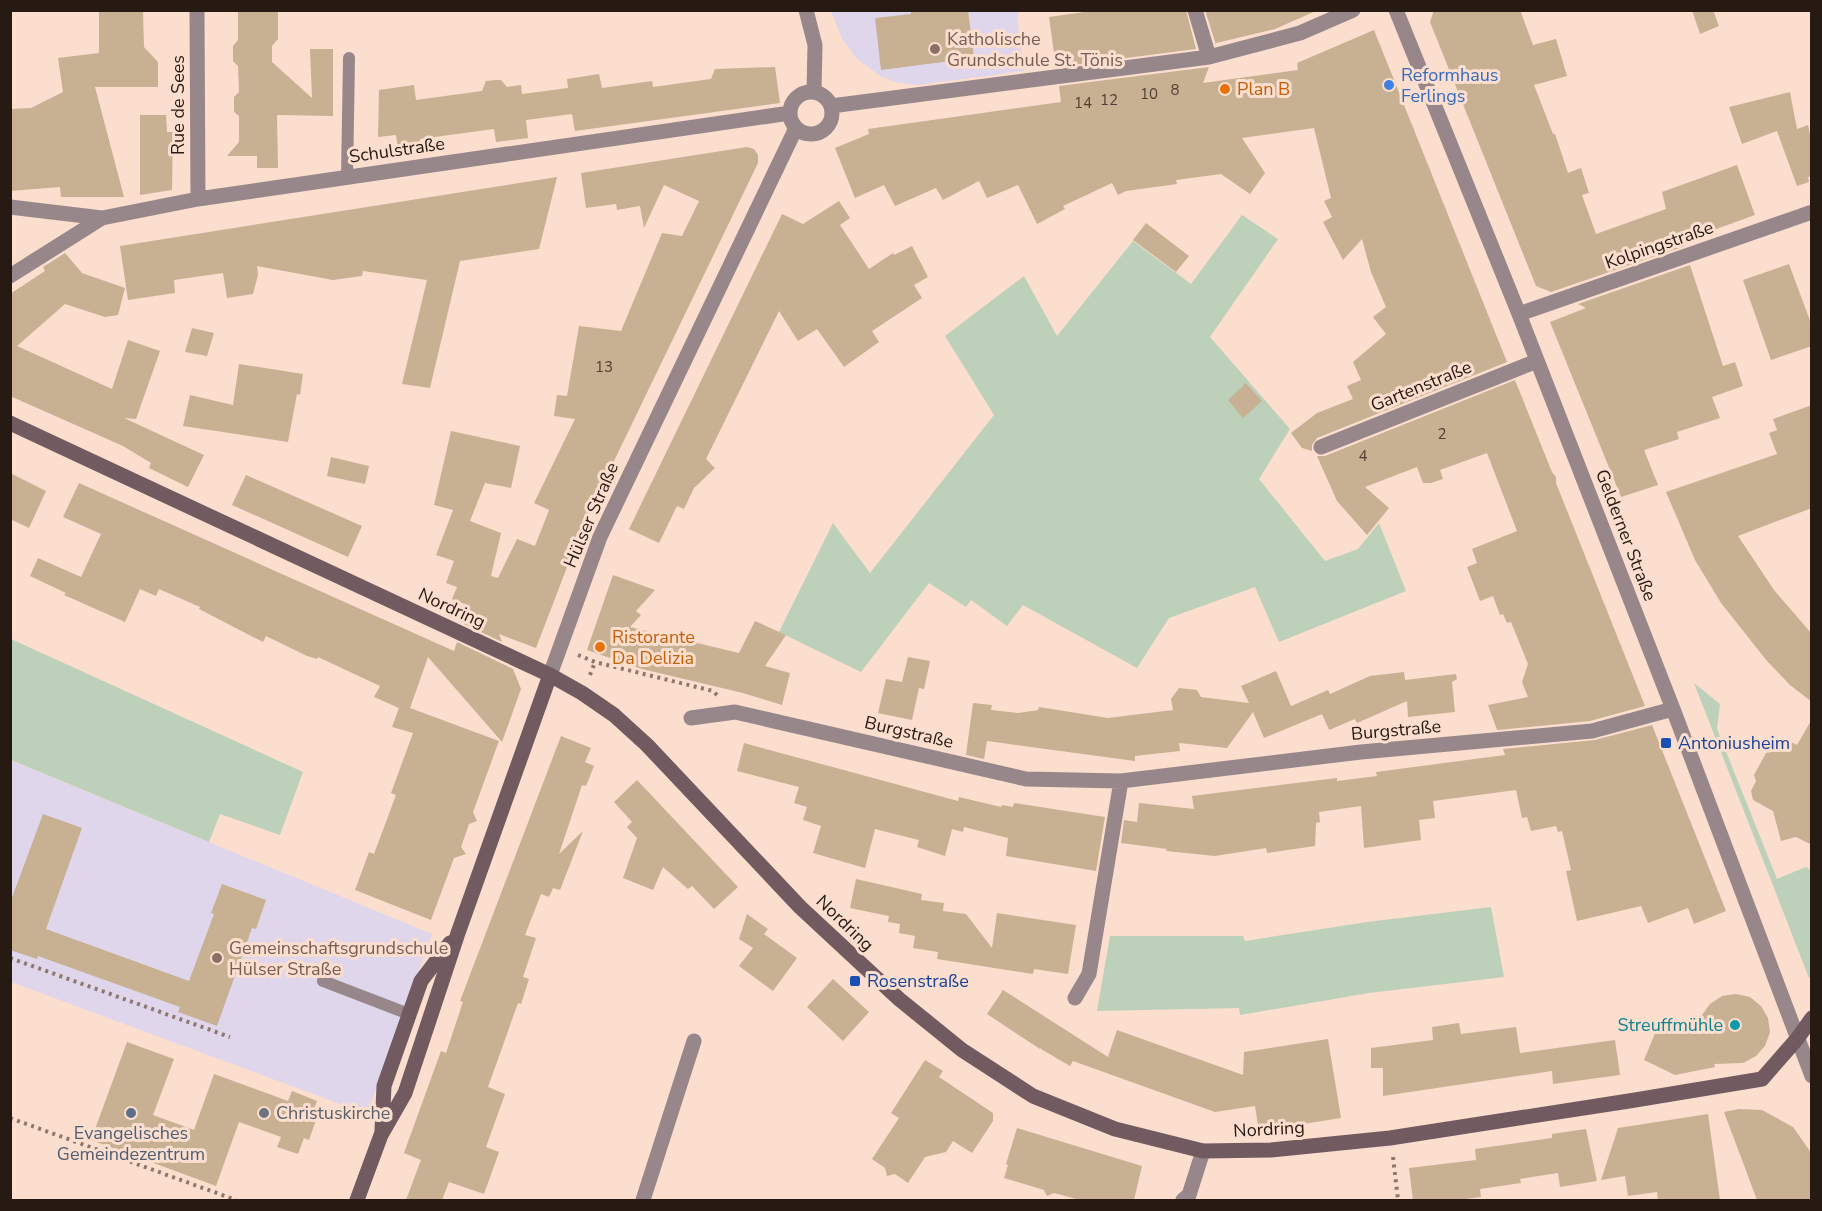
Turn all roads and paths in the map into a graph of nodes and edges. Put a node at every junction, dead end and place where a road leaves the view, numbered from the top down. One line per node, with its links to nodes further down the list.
1 (197, 10): 13 (street, Rue de Sees)
2 (806, 10): 8 (street)
3 (1195, 10): 6 (street)
4 (1353, 10): 6 (street)
5 (1396, 10): 18 (street, Gelderner Straße)
6 (1209, 57): 9 (street)
7 (349, 58): 12 (lane)
8 (814, 92): 9 (street); 10 (street)
9 (831, 106): 11 (street)
10 (790, 114): 11 (street); 12 (street, Schulstraße)
11 (796, 128): 22 (street, Hülser Straße)
12 (347, 177): 13 (street, Schulstraße)
13 (198, 199): 16 (street, Schulstraße)
14 (10, 207): 16 (street, Schulstraße)
15 (1812, 212): 18 (street, Kolpingstraße)
16 (102, 218): 17 (street)
17 (10, 276)
18 (1519, 314): 19 (street, Gelderner Straße)
19 (1537, 362): 21 (street, Gartenstraße); 24 (street, Gelderner Straße)
20 (10, 423): 23 (street, Nordring)
21 (1320, 447)
22 (560, 647): 23 (street, Hülser Straße); 25 (path)
23 (550, 675): 28 (street, Hülser Straße); 41 (street, Nordring)
24 (1673, 709): 27 (street, Burgstraße); 35 (street, Gelderner Straße)
25 (735, 712): 26 (street, Burgstraße); 27 (street, Burgstraße)
26 (691, 718)
27 (1121, 782): 31 (street)
28 (458, 933): 32 (street, Hülser Straße); 39 (street, Hülser Straße)
29 (10, 958): 34 (path)
30 (323, 981): 32 (lane)
31 (1075, 998)
32 (409, 1014): 39 (street, Hülser Straße)
33 (1812, 1018): 35 (street, Nordring)
34 (230, 1037)
35 (1797, 1040): 37 (street, Gelderner Straße); 40 (street, Nordring)
36 (694, 1041): 45 (street)
37 (1812, 1076)
38 (10, 1118): 43 (path)
39 (381, 1135): 44 (street, Hülser Straße)
40 (1390, 1138): 41 (street, Nordring); 46 (path)
41 (1203, 1151): 42 (street)
42 (1189, 1199)
43 (236, 1200)
44 (357, 1200)
45 (643, 1200)
46 (1398, 1200)

